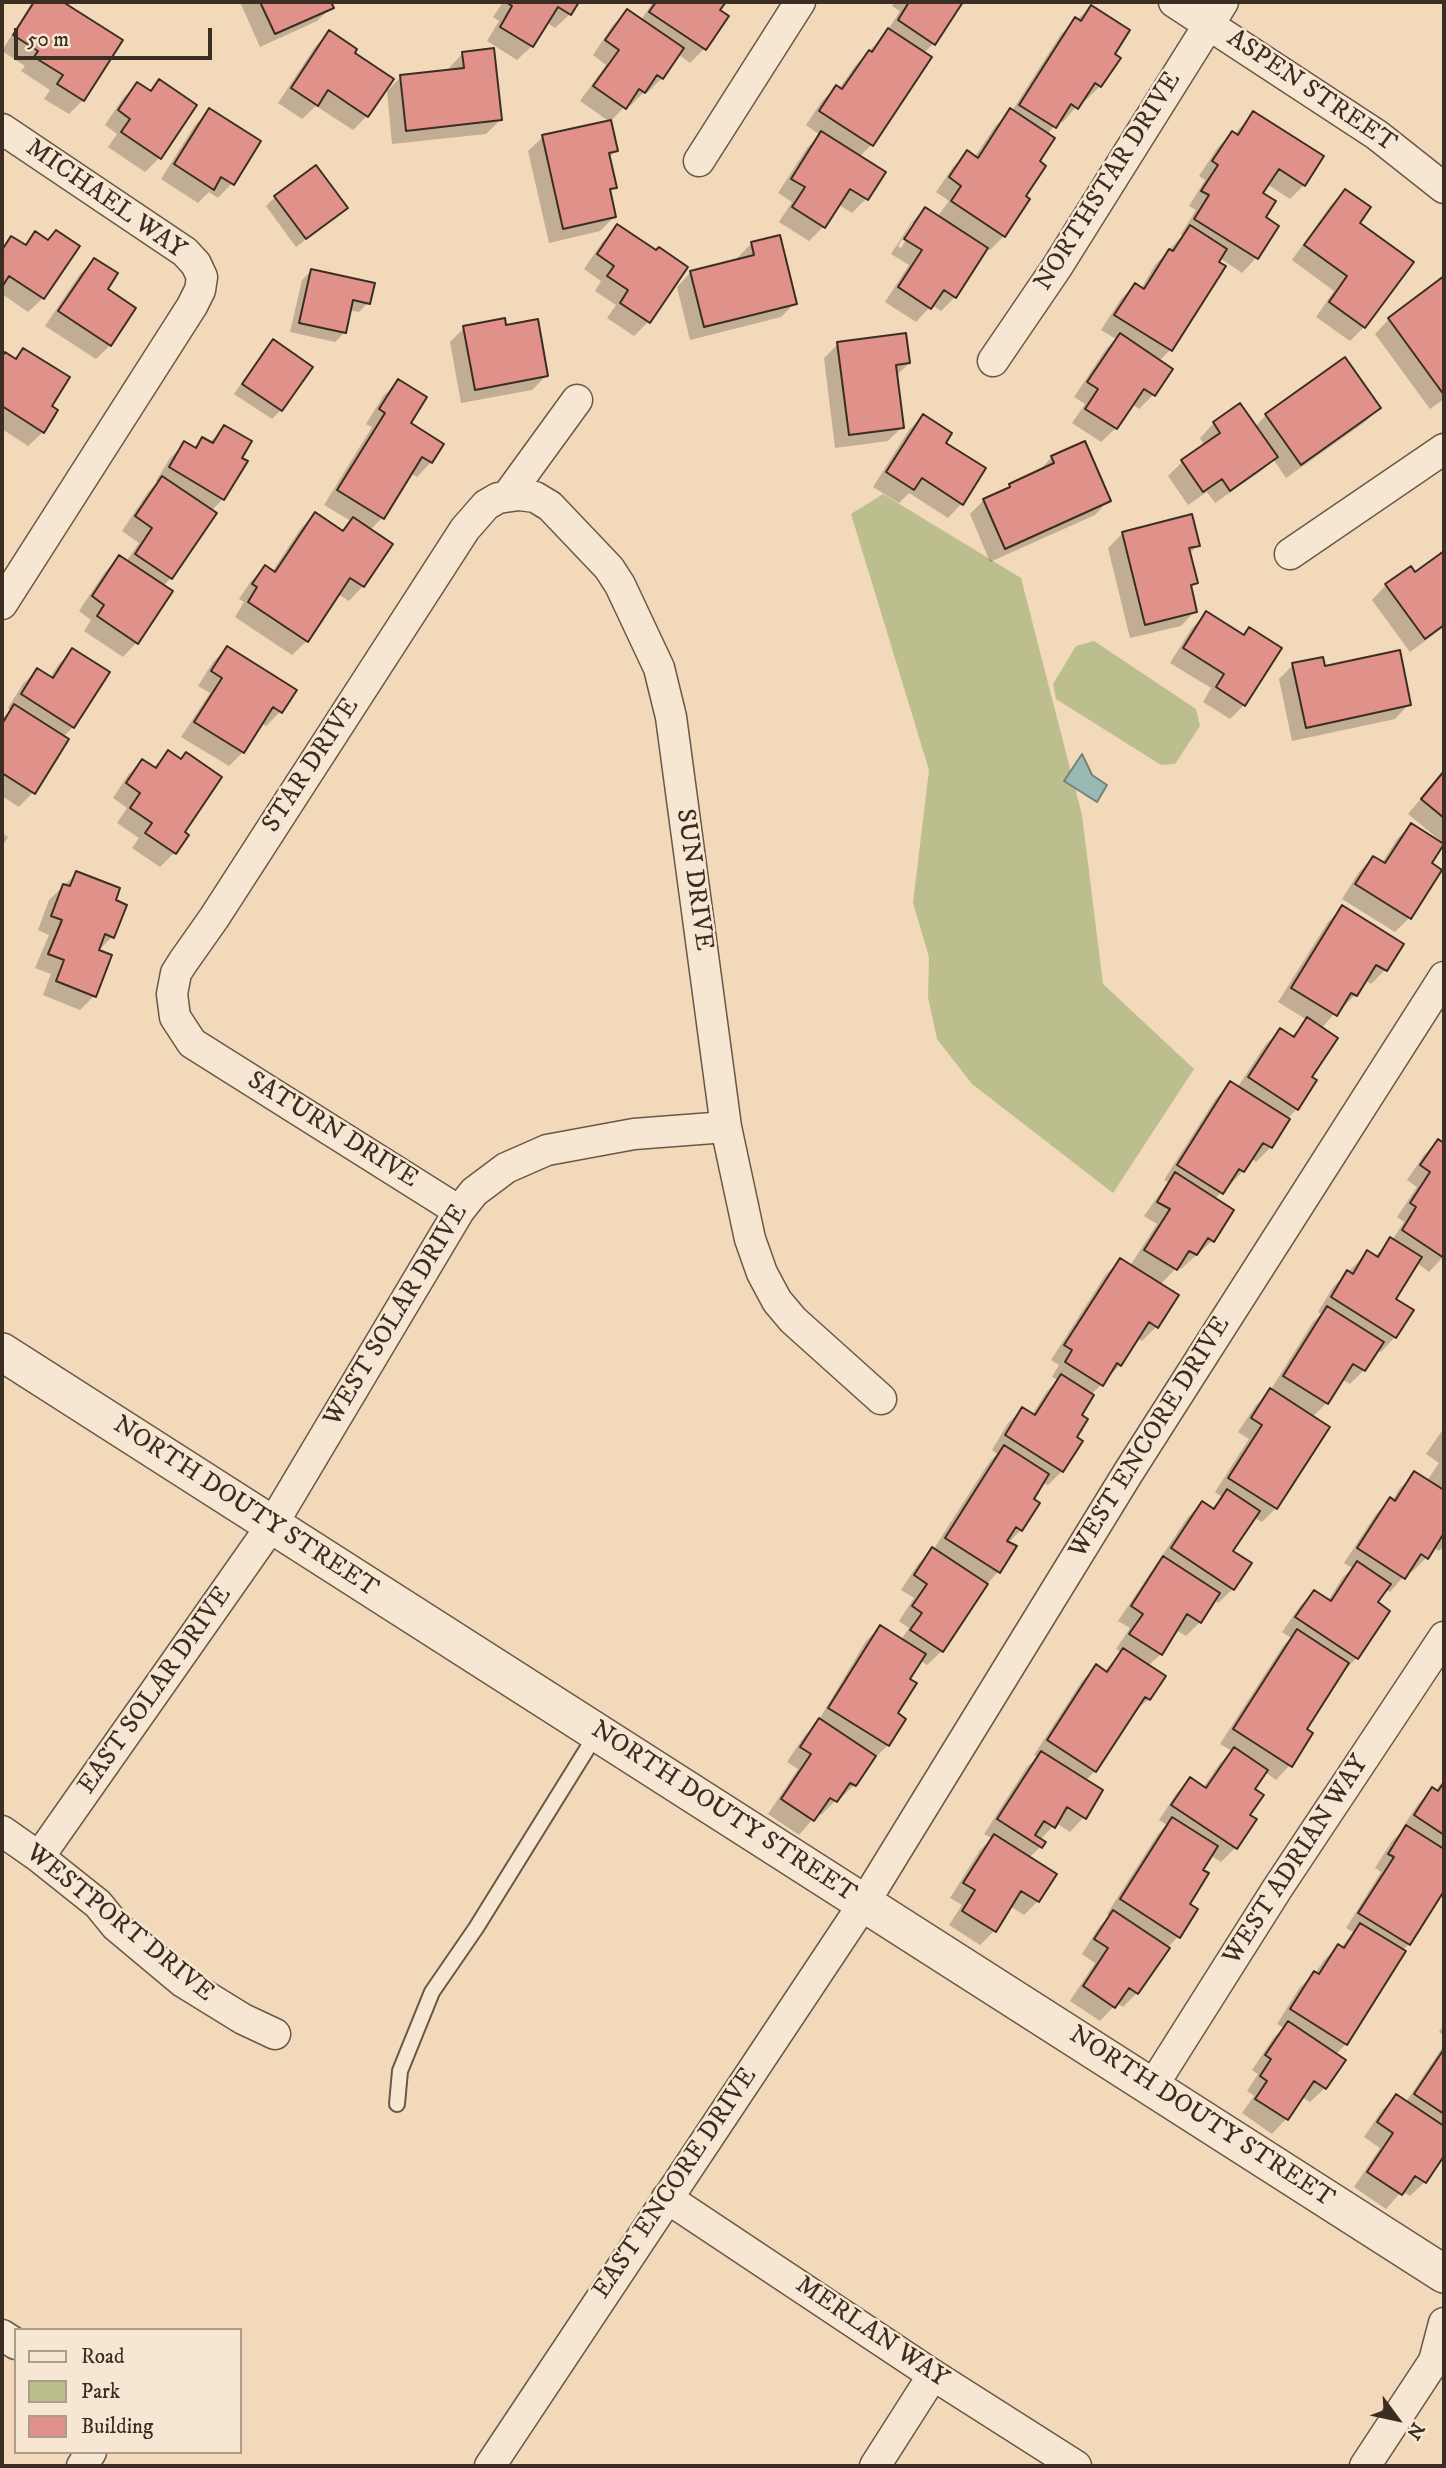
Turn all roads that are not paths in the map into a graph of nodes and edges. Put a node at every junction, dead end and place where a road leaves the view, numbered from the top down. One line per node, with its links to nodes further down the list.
1 (800, 2): 5 (street)
2 (1174, 2): 3 (street, ASPEN STREET)
3 (1216, 13): 6 (street, ASPEN STREET); 7 (street, NORTHSTAR DRIVE)
4 (2, 129): 12 (street, MICHAEL WAY)
5 (699, 161)
6 (1444, 188)
7 (993, 361)
8 (577, 400): 10 (street)
9 (1444, 449): 11 (street)
10 (508, 495): 14 (street, STAR DRIVE); 15 (street, SUN DRIVE)
11 (1290, 554)
12 (2, 604)
13 (1444, 977): 24 (street, WEST ENCORE DRIVE)
14 (206, 1051): 16 (street, SATURN DRIVE)
15 (726, 1127): 16 (street, WEST SOLAR DRIVE); 18 (street, SUN DRIVE)
16 (459, 1211): 19 (street, WEST SOLAR DRIVE)
17 (2, 1352): 19 (street, NORTH DOUTY STREET)
18 (881, 1399)
19 (272, 1525): 21 (street, NORTH DOUTY STREET); 23 (street, EAST SOLAR DRIVE)
20 (1444, 1637): 26 (street, WEST ADRIAN WAY)
21 (597, 1732): 24 (street, NORTH DOUTY STREET); 27 (lane)
22 (2, 1831): 23 (street, WESTPORT DRIVE)
23 (39, 1857): 25 (street, WESTPORT DRIVE)
24 (864, 1903): 26 (street, NORTH DOUTY STREET); 28 (street, EAST ENCORE DRIVE)
25 (275, 2034)
26 (1152, 2087): 29 (street, NORTH DOUTY STREET)
27 (397, 2104)
28 (667, 2197): 31 (street, MERLAN WAY); 32 (street, EAST ENCORE DRIVE)
29 (1444, 2274)
30 (1444, 2323): 35 (street)
31 (933, 2375): 33 (street); 34 (street, MERLAN WAY)
32 (490, 2466)
33 (875, 2466)
34 (1076, 2466)
35 (1366, 2466)

